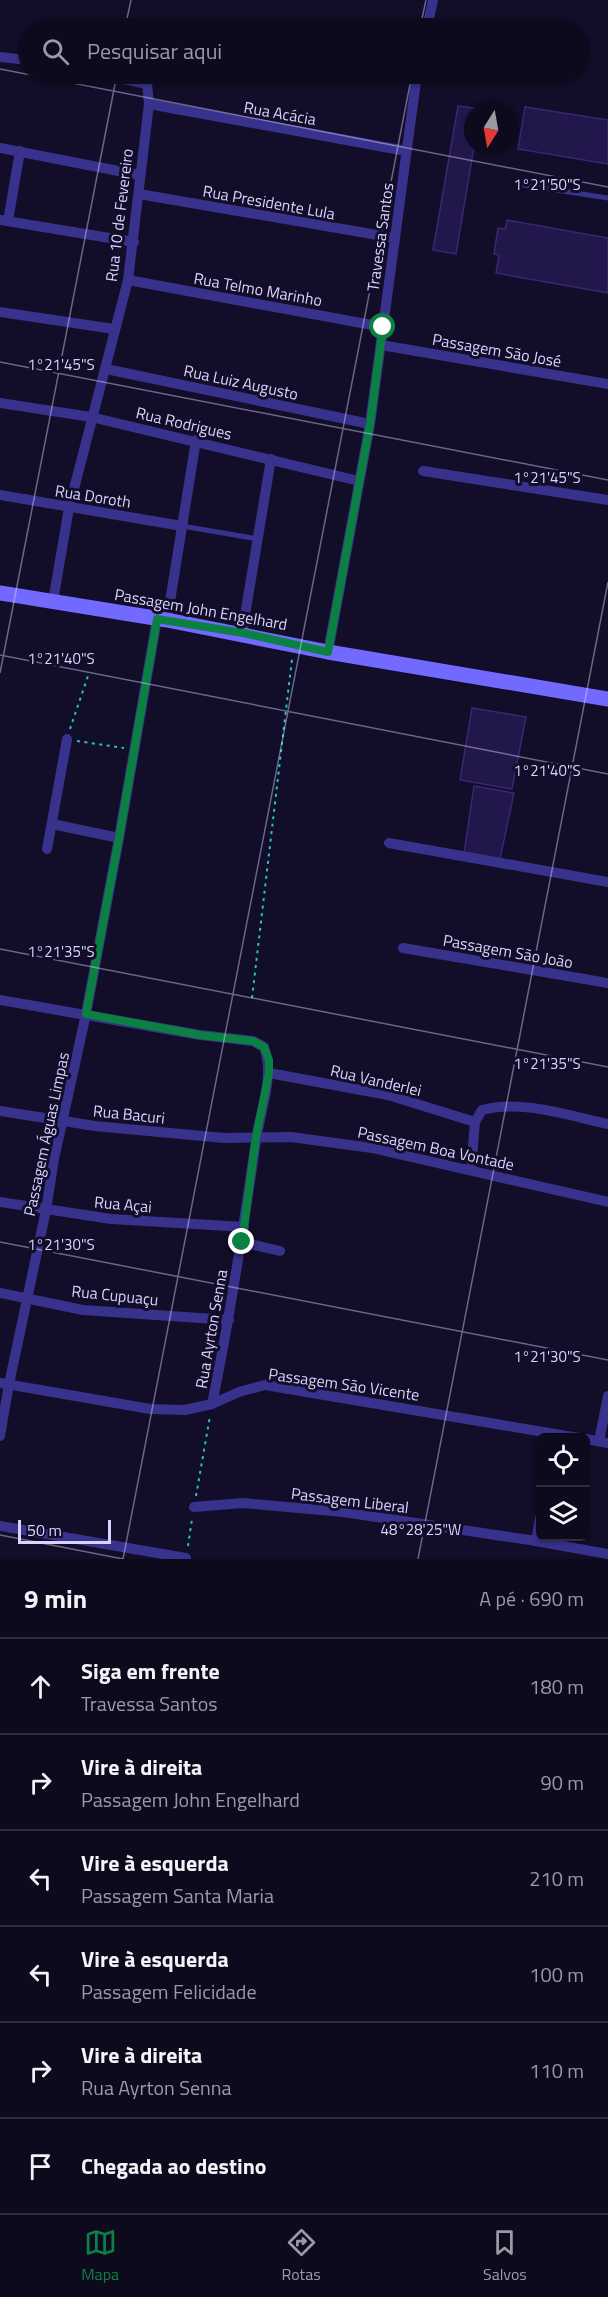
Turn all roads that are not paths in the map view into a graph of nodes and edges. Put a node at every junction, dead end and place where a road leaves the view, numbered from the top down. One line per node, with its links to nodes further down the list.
1 (433, 0): 2 (street)
2 (429, 18)
3 (0, 57): 4 (street)
4 (18, 59)
5 (147, 84): 7 (street, Rua 10 de Fevereiro)
6 (416, 84): 10 (street, Travessa Santos)
7 (149, 104): 10 (street, Rua Acácia); 11 (street, Rua 10 de Fevereiro)
8 (0, 148): 9 (street)
9 (20, 150): 11 (street); 15 (street)
10 (406, 152): 16 (street, Travessa Santos)
11 (139, 175): 13 (street, Rua 10 de Fevereiro)
12 (517, 184): 14 (lane)
13 (139, 194): 16 (street, Rua Presidente Lula); 17 (street, Rua 10 de Fevereiro)
14 (608, 198)
15 (4, 220): 17 (street)
16 (395, 238): 20 (street, Travessa Santos)
17 (134, 243): 18 (street, Rua 10 de Fevereiro)
18 (128, 280): 20 (street, Rua Telmo Marinho); 21 (street, Rua 10 de Fevereiro)
19 (0, 312): 21 (street)
20 (383, 327): 22 (street, Travessa Santos)
21 (114, 329): 23 (street, Rua 10 de Fevereiro)
22 (381, 345): 24 (street, Passagem São José); 27 (street, Travessa Santos)
23 (106, 369): 26 (street, Rua 10 de Fevereiro); 27 (street, Rua Luiz Augusto)
24 (608, 384)
25 (0, 403): 26 (street, Rua Rodrigues)
26 (92, 417): 28 (street, Rua Rodrigues); 34 (street, Rua 10 de Fevereiro)
27 (370, 424): 31 (street, Travessa Santos)
28 (196, 440): 29 (street, Rua Rodrigues); 35 (street, Passagem Águas Limpas)
29 (271, 459): 31 (street, Rua Rodrigues); 36 (street)
30 (423, 471): 33 (street)
31 (359, 480): 41 (street, Travessa Santos)
32 (0, 495): 34 (street, Rua Doroth)
33 (608, 500)
34 (69, 508): 35 (street, Rua Doroth); 38 (street, Rua 10 de Fevereiro)
35 (182, 526): 36 (lane); 39 (street, Passagem Águas Limpas)
36 (260, 539): 40 (street)
37 (0, 593): 38 (main road, Passagem John Engelhard)
38 (53, 601): 39 (main road, Passagem John Engelhard)
39 (162, 619): 40 (main road, Passagem John Engelhard); 45 (street, Passagem Águas Limpas)
40 (243, 633): 41 (main road, Passagem John Engelhard)
41 (328, 652): 42 (main road, Passagem John Engelhard)
42 (608, 699)
43 (67, 739): 44 (street)
44 (52, 824): 45 (street); 47 (street)
45 (119, 838): 52 (street, Passagem Águas Limpas)
46 (389, 843): 48 (street)
47 (47, 849)
48 (608, 882)
49 (403, 948): 50 (street, Passagem São João)
50 (608, 983)
51 (0, 1000): 52 (street)
52 (86, 1014): 53 (street, Rua Ayrton Senna); 55 (street, Passagem Águas Limpas)
53 (269, 1073): 56 (street, Rua Vanderlei); 58 (street, Rua Ayrton Senna)
54 (0, 1111): 55 (street, Rua Bacuri)
55 (63, 1121): 58 (street, Rua Bacuri); 62 (street, Passagem Águas Limpas)
56 (475, 1122): 57 (street); 59 (street)
57 (608, 1124)
58 (256, 1137): 59 (street, Passagem Boa Vontade); 63 (street, Rua Ayrton Senna)
59 (471, 1170): 61 (street, Passagem Boa Vontade)
60 (0, 1202): 62 (street, Rua Açai)
61 (608, 1202)
62 (46, 1210): 63 (street, Rua Açai); 67 (street, Passagem Águas Limpas)
63 (244, 1227): 64 (street, Rua Ayrton Senna)
64 (242, 1242): 65 (street); 68 (street, Rua Ayrton Senna)
65 (280, 1251)
66 (0, 1293): 67 (street, Rua Cupuaçu)
67 (26, 1298): 68 (street, Rua Cupuaçu); 69 (street, Passagem Águas Limpas)
68 (229, 1320): 71 (street, Rua Ayrton Senna)
69 (4, 1384): 71 (street, Passagem São Vicente); 73 (street, Passagem Águas Limpas)
70 (608, 1396): 74 (street)
71 (212, 1404): 72 (street, Passagem São Vicente)
72 (541, 1433)
73 (0, 1436)
74 (603, 1442)
75 (195, 1507): 77 (street, Passagem Liberal)
76 (0, 1526): 80 (street)
77 (536, 1540)
78 (541, 1541): 79 (street, Passagem Liberal)
79 (608, 1554)
80 (186, 1558)

